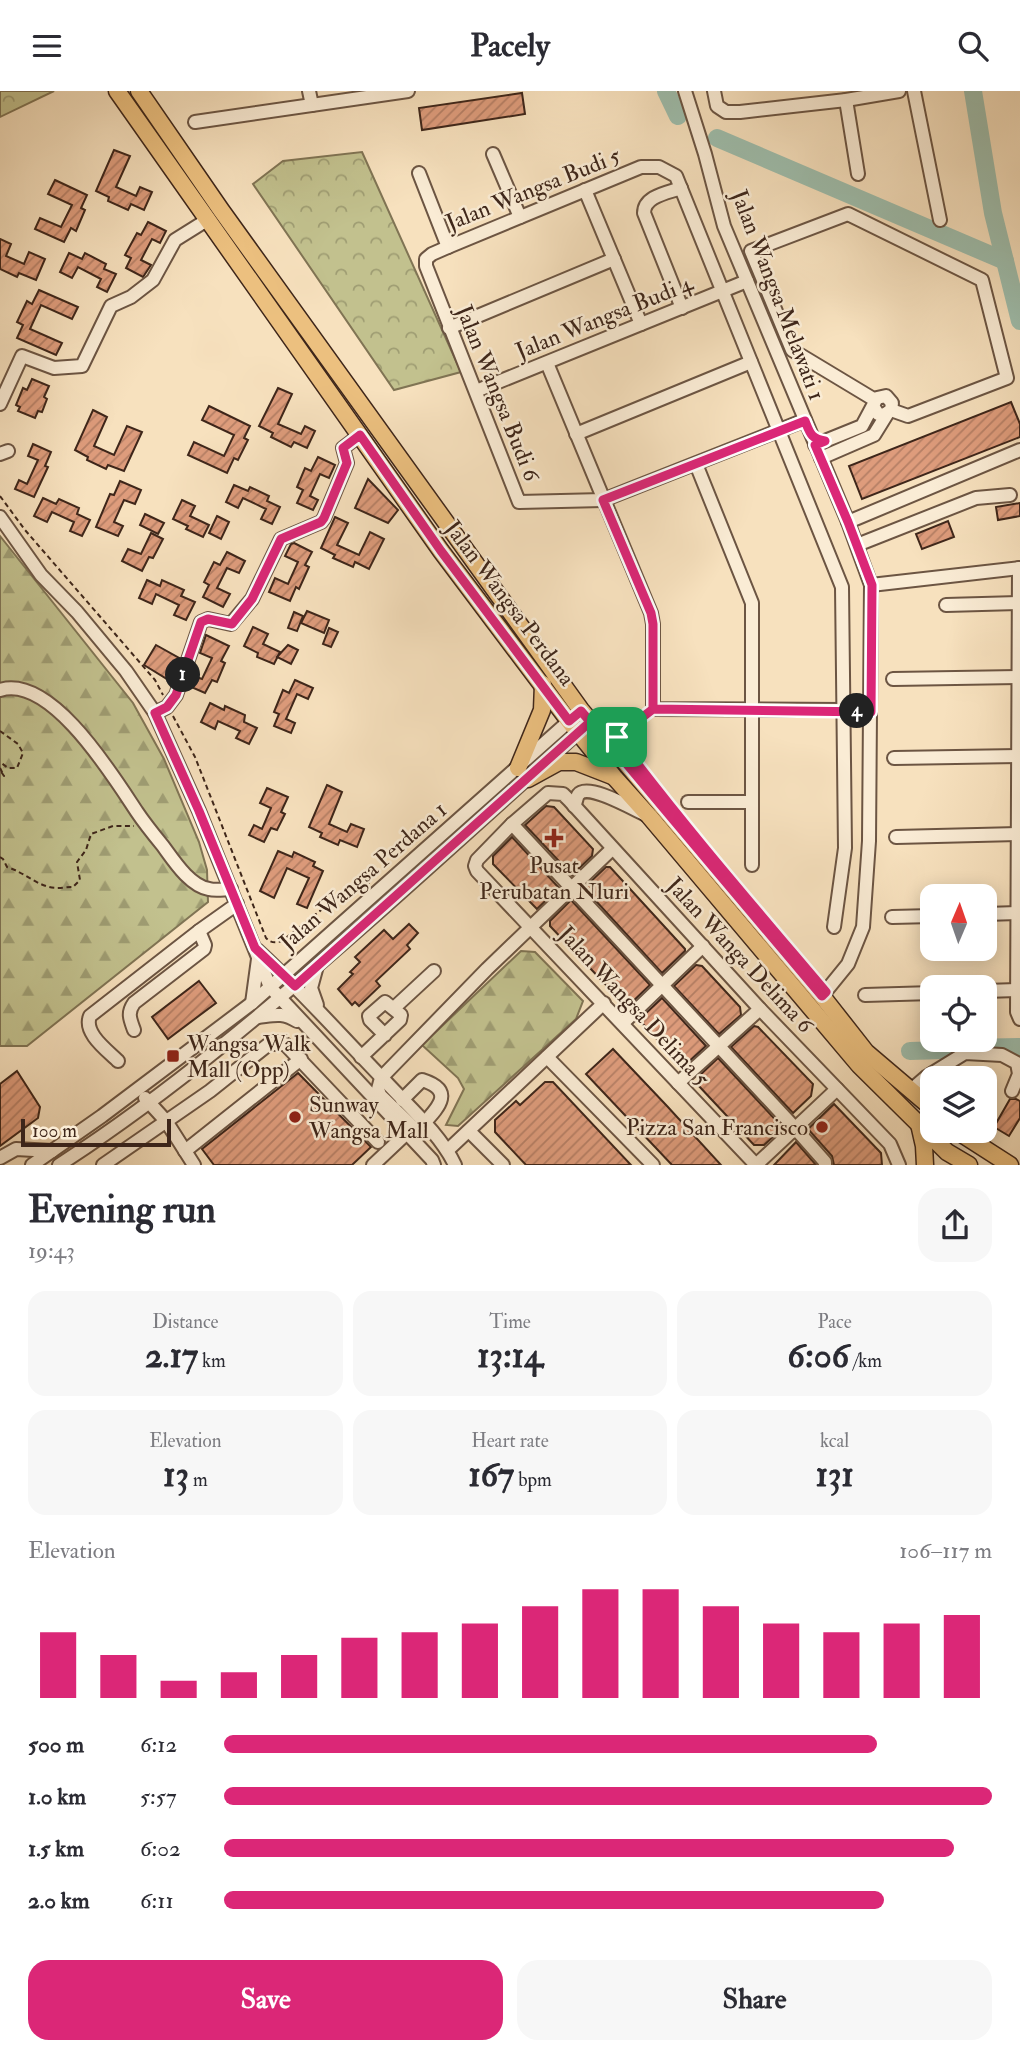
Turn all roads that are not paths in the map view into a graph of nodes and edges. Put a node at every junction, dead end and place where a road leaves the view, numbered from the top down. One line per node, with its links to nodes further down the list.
1 (117, 91): 20 (main road, Jalan Wangsa Perdana)
2 (139, 91): 65 (main road, Jalan Wangsa Perdana)
3 (309, 91): 12 (street)
4 (408, 91): 9 (street)
5 (685, 91): 24 (street, Jalan Wangsa Melawati 1)
6 (714, 91): 11 (street)
7 (899, 91): 10 (street)
8 (914, 91): 21 (street)
9 (379, 93): 12 (street)
10 (874, 93): 11 (street)
11 (846, 100): 16 (street)
12 (312, 105): 13 (street)
13 (195, 122)
14 (493, 153): 19 (street)
15 (419, 173): 22 (street)
16 (858, 174)
17 (681, 188): 18 (street, Jalan Wangsa Budi 5); 28 (street); 29 (street)
18 (585, 190): 19 (street, Jalan Wangsa Budi 5); 26 (street)
19 (520, 217): 22 (street, Jalan Wangsa Budi 5)
20 (207, 220): 36 (street); 41 (main road, Jalan Wangsa Perdana)
21 (940, 220)
22 (448, 247): 25 (street, Jalan Wangsa Budi 5)
23 (751, 251): 24 (street); 35 (street); 37 (street)
24 (737, 256): 27 (street, Jalan Wangsa Melawati 1)
25 (426, 259): 31 (street, Jalan Wangsa Budi 6)
26 (614, 259): 30 (street); 31 (street)
27 (747, 281): 28 (street, Jalan Wangsa Budi 4); 38 (street, Jalan Wangsa Melawati 1)
28 (723, 291): 29 (street, Jalan Wangsa Budi 4); 32 (street)
29 (682, 308): 30 (street, Jalan Wangsa Budi 4)
30 (641, 324): 33 (street, Jalan Wangsa Budi 4)
31 (449, 328): 34 (street, Jalan Wangsa Budi 6)
32 (751, 362): 39 (street); 40 (street)
33 (547, 363): 34 (street, Jalan Wangsa Budi 4); 40 (street)
34 (476, 391): 48 (street, Jalan Wangsa Budi 6)
35 (874, 403): 37 (street); 42 (street)
36 (0, 404)
37 (889, 412): 42 (street)
38 (805, 421): 39 (street); 43 (street, Jalan Wangsa Melawati 1)
39 (779, 430): 46 (street); 64 (street)
40 (576, 434): 48 (street)
41 (360, 435): 60 (main road, Jalan Wangsa Perdana); 62 (street)
42 (858, 435): 43 (street); 45 (street)
43 (817, 440): 45 (street, Jalan Wangsa Melawati 1)
44 (1020, 450): 50 (street)
45 (821, 458): 50 (street, Jalan Wangsa Melawati 1)
46 (696, 464): 48 (street); 63 (street)
47 (1010, 495): 51 (street)
48 (603, 500): 63 (street)
49 (0, 517): 62 (street)
50 (848, 522): 51 (street, Jalan Wangsa Melawati 1)
51 (857, 544): 53 (street, Jalan Wangsa Melawati 1)
52 (1020, 568): 53 (street); 54 (street)
53 (872, 585): 101 (street, Jalan Wangsa Melawati 1)
54 (1019, 587): 55 (street)
55 (1019, 603): 56 (street); 57 (street)
56 (946, 605)
57 (1019, 639): 58 (street)
58 (1018, 677): 59 (street); 66 (street)
59 (893, 679)
60 (542, 684): 65 (main road, Jalan Wangsa Perdana); 68 (main road)
61 (0, 690): 79 (street)
62 (161, 710): 79 (street)
63 (752, 710): 64 (street); 70 (street)
64 (844, 711): 86 (street)
65 (580, 721): 68 (street, Jalan Wangsa Perdana 1); 69 (main road, Jalan Wangsa Perdana); 101 (main road, Jalan Wangsa Perdana)
66 (1018, 756): 67 (street); 75 (street)
67 (894, 758)
68 (523, 773): 69 (main road); 91 (street, Jalan Wangsa Perdana 1); 93 (street, Jalan Wangsa Perdana 1)
69 (614, 777): 73 (main road, Jalan Wangsa Perdana)
70 (751, 801): 71 (street); 78 (street)
71 (688, 802)
72 (574, 806): 73 (street); 74 (street); 77 (street, Jalan Wanga Delima 6)
73 (649, 816): 130 (main road, Jalan Wangsa Perdana)
74 (512, 824): 80 (street); 87 (street, Jalan Wangsa Delima 5)
75 (1018, 834): 76 (street); 82 (street)
76 (896, 837)
77 (612, 849): 80 (street); 89 (street, Jalan Wanga Delima 6)
78 (752, 865)
79 (231, 889): 81 (street)
80 (571, 889): 87 (street); 96 (street)
81 (237, 904): 88 (street); 90 (street)
82 (1018, 913): 83 (street); 97 (street)
83 (998, 914)
84 (920, 916): 85 (street)
85 (892, 917)
86 (834, 926)
87 (531, 927): 104 (street, Jalan Wangsa Delima 5); 119 (street)
88 (199, 931): 112 (street); 118 (street)
89 (703, 946): 96 (street); 106 (street, Jalan Wanga Delima 6)
90 (257, 953): 93 (street); 95 (street); 103 (street)
91 (317, 966): 94 (street, Jalan Wangsa Perdana 1); 108 (street)
92 (434, 971): 105 (street)
93 (284, 974): 94 (street); 95 (street, Jalan Wangsa Perdana 1)
94 (295, 986): 102 (street, Jalan Wangsa Perdana 1); 108 (street)
95 (270, 987): 102 (street); 103 (street, Jalan Wangsa Perdana 1)
96 (663, 987): 110 (street); 114 (street)
97 (1017, 990): 98 (street); 109 (street)
98 (997, 991)
99 (920, 993): 100 (street)
100 (864, 995)
101 (822, 996): 123 (main road, Jalan Wangsa Perdana)
102 (281, 998): 107 (street, Jalan Wangsa Perdana 1); 111 (street)
103 (251, 1003): 121 (street, Jalan Wangsa Perdana 1)
104 (604, 1003): 110 (street, Jalan Wangsa Delima 5); 116 (street)
105 (394, 1008): 113 (street); 113 (street)
106 (761, 1009): 114 (street); 122 (street, Jalan Wanga Delima 6)
107 (258, 1017): 111 (street); 127 (street, Jalan Wangsa Perdana 1)
108 (324, 1017): 115 (street)
109 (1020, 1019)
110 (623, 1023): 120 (street, Jalan Wangsa Delima 5)
111 (307, 1026): 133 (street)
112 (134, 1030)
113 (385, 1035): 115 (street)
114 (720, 1047): 120 (street); 131 (street)
115 (361, 1057): 119 (street)
116 (547, 1057): 132 (street); 151 (street)
117 (301, 1059): 128 (street); 134 (street); 139 (street)
118 (118, 1061)
119 (381, 1078): 126 (street); 136 (street)
120 (678, 1083): 152 (street, Jalan Wangsa Delima 5)
121 (137, 1090): 127 (street); 138 (street, Jalan Wangsa Perdana 1)
122 (837, 1090): 131 (street); 154 (street, Jalan Wanga Delima 6)
123 (911, 1090): 124 (street); 125 (main road, Jalan Wangsa Perdana)
124 (1012, 1091)
125 (920, 1098)
126 (402, 1100): 129 (street); 129 (street)
127 (150, 1102): 128 (street); 144 (street, Jalan Wangsa Perdana 1)
128 (166, 1121): 139 (street); 145 (street)
129 (424, 1123): 137 (street)
130 (919, 1124): 141 (main road, Jalan Wangsa Perdana); 155 (main road)
131 (795, 1128): 152 (street); 153 (street)
132 (469, 1131): 137 (street); 150 (street)
133 (407, 1133): 136 (street); 147 (street)
134 (378, 1142)
135 (976, 1144): 142 (main road); 156 (main road)
136 (418, 1145): 148 (street)
137 (448, 1150): 149 (street)
138 (52, 1151): 140 (street); 143 (street, Jalan Wangsa Perdana 1)
139 (185, 1151): 146 (street)
140 (0, 1158)
141 (943, 1158): 142 (main road, Jalan Wangsa Perdana)
142 (965, 1164)
143 (32, 1165)
144 (59, 1165)
145 (103, 1165)
146 (194, 1165)
147 (373, 1165)
148 (434, 1165)
149 (456, 1165)
150 (503, 1165)
151 (653, 1165)
152 (756, 1165)
153 (825, 1165)
154 (899, 1165)
155 (925, 1165)
156 (1010, 1165)

